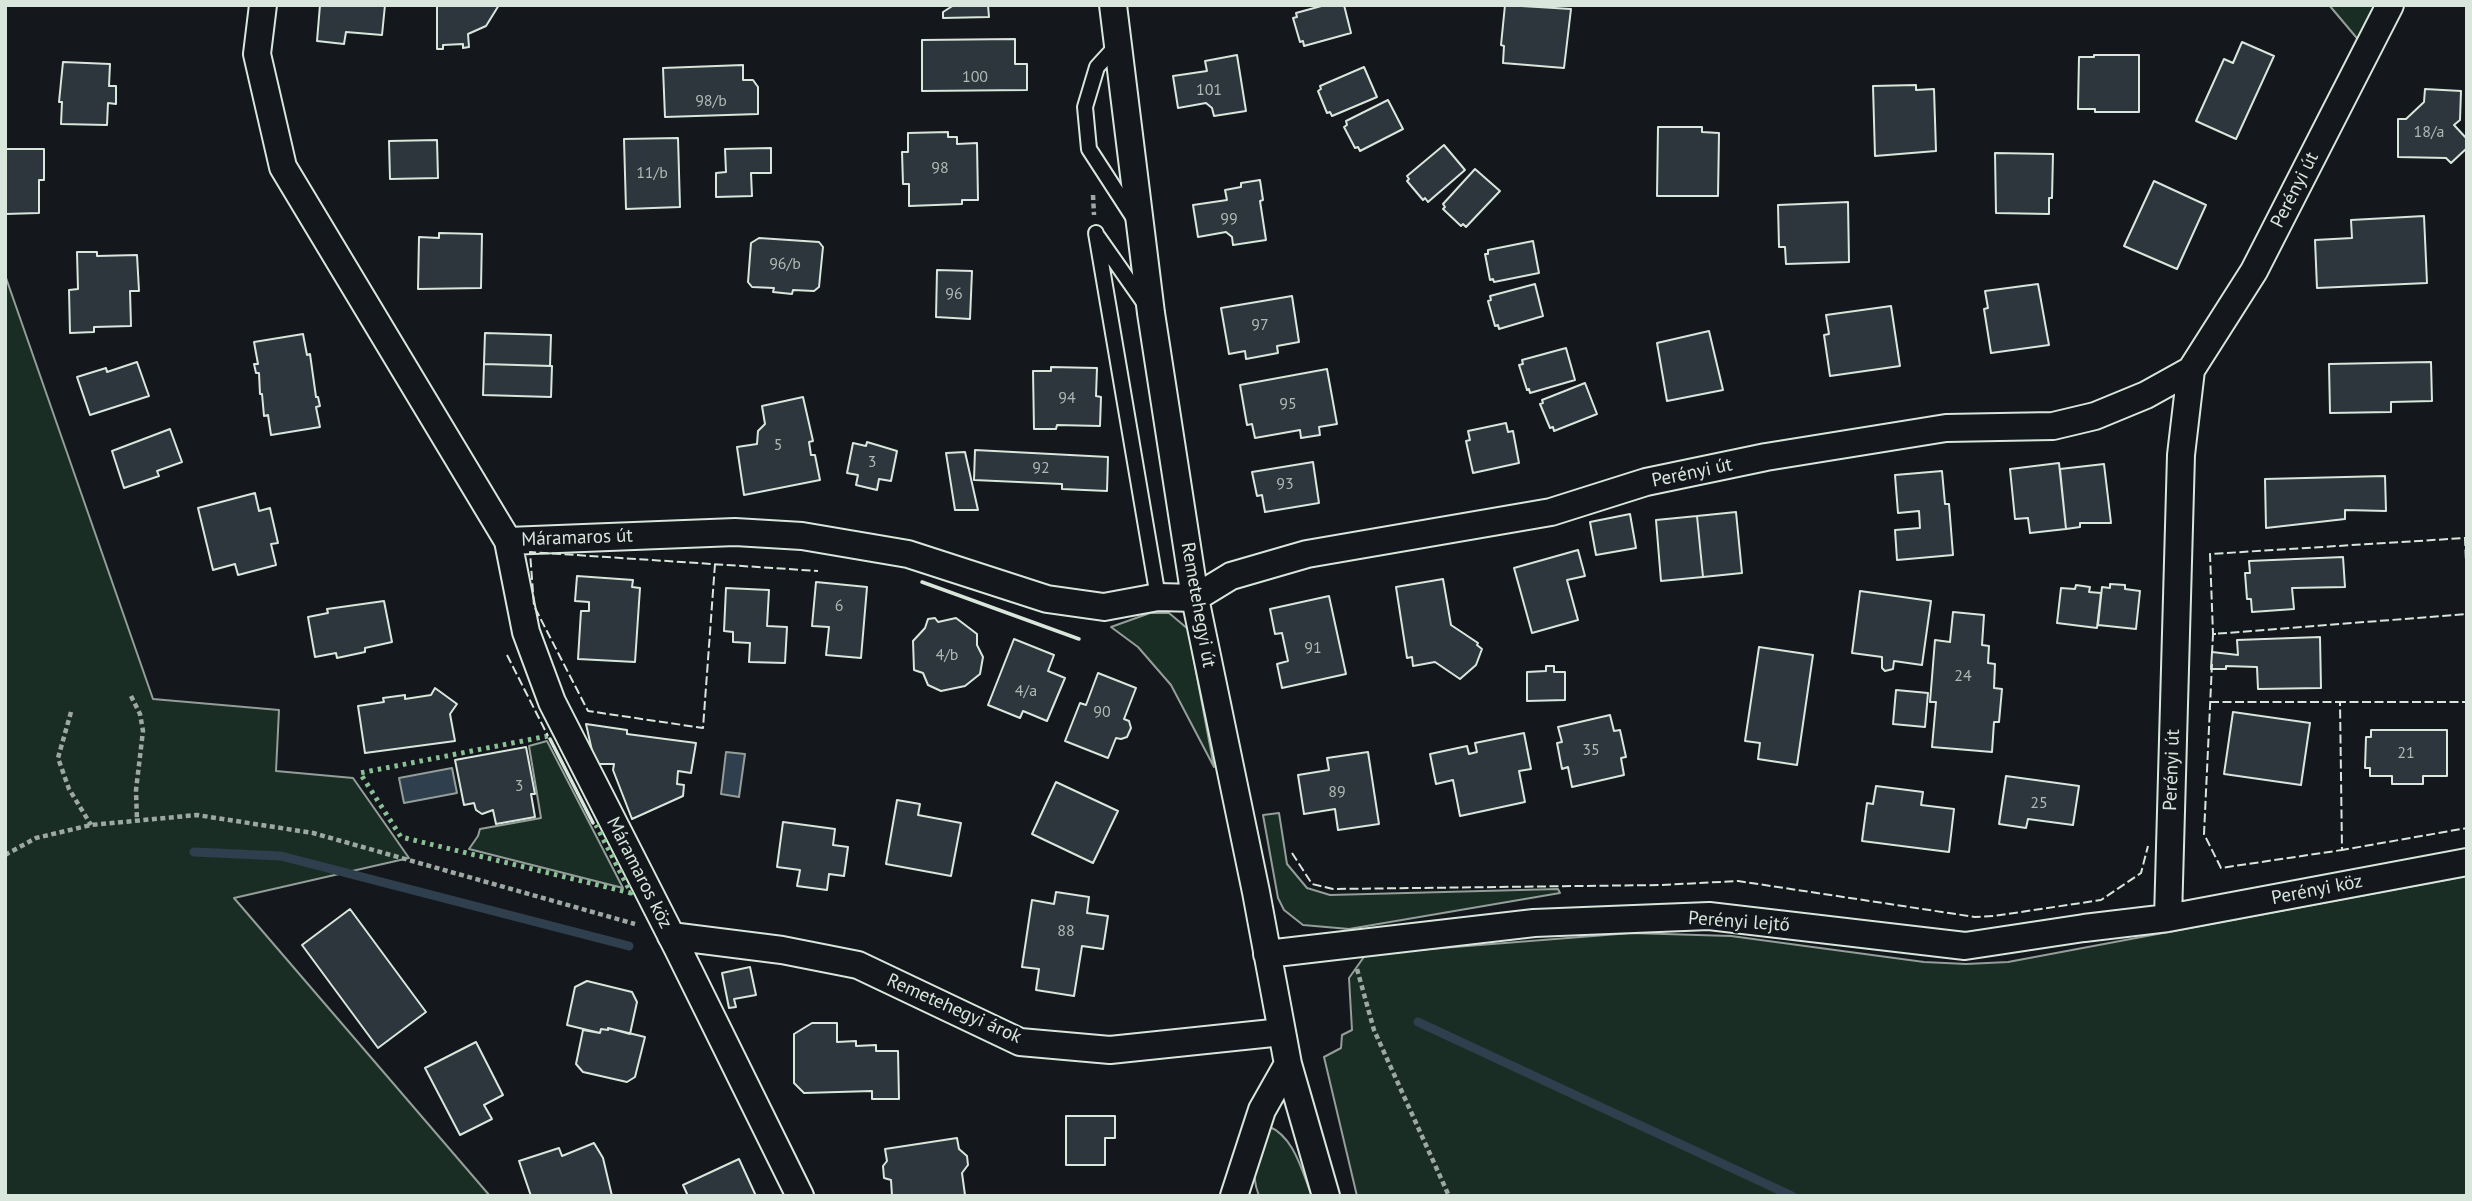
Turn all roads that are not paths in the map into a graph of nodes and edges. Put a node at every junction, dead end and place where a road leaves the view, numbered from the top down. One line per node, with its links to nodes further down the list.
1 (263, 5): 8 (street, Máramaros út)
2 (1113, 5): 4 (street, Remetehegyi út)
3 (2390, 5): 7 (street, Perényi út)
4 (1118, 44): 5 (street, Remetehegyi út); 5 (lane)
5 (1141, 230): 6 (street, Remetehegyi út)
6 (1151, 313): 9 (lane); 10 (street, Remetehegyi út)
7 (2190, 370): 10 (street, Perényi út); 12 (street, Perényi út)
8 (508, 541): 9 (street, Máramaros út); 13 (street, Máramaros köz)
9 (1158, 597): 10 (street, Máramaros út)
10 (1195, 598): 14 (street, Remetehegyi út)
11 (2467, 862): 12 (street, Perényi köz)
12 (2168, 918): 14 (street, Perényi lejtő)
13 (675, 942): 15 (street, Remetehegyi árok); 17 (street, Máramaros köz)
14 (1267, 954): 15 (street, Remetehegyi út)
15 (1282, 1032): 16 (street, Remetehegyi út)
16 (1288, 1064): 18 (street); 19 (street, Remetehegyi út)
17 (800, 1196)
18 (1234, 1196)
19 (1326, 1196)

